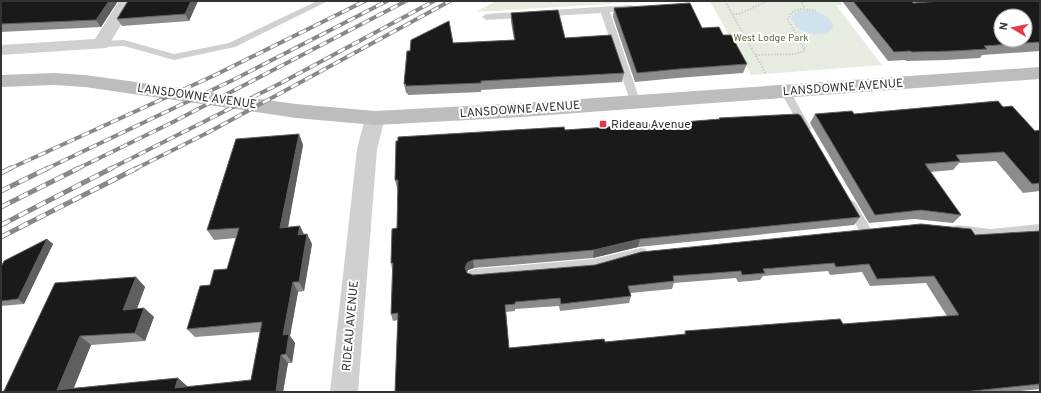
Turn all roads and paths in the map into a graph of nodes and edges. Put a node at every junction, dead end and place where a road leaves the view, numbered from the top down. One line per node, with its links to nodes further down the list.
1 (127, 1): 13 (street)
2 (324, 1): 13 (lane)
3 (725, 1): 11 (path)
4 (768, 1): 11 (path)
5 (800, 1): 6 (path); 8 (path)
6 (809, 1)
7 (637, 8): 9 (lane)
8 (806, 9): 10 (path); 15 (path)
9 (605, 10): 12 (lane); 20 (lane)
10 (816, 10)
11 (733, 14): 15 (path)
12 (486, 17)
13 (101, 44): 14 (street)
14 (1, 50)
15 (756, 55): 17 (path)
16 (1040, 73): 19 (street, LANSDOWNE AVENUE)
17 (768, 76)
18 (1, 81): 21 (street, LANSDOWNE AVENUE)
19 (785, 91): 20 (street, LANSDOWNE AVENUE); 22 (lane)
20 (635, 101): 21 (street, LANSDOWNE AVENUE)
21 (375, 118): 31 (street, RIDEAU AVENUE)
22 (813, 140)
23 (845, 196): 27 (lane)
24 (879, 228): 27 (lane)
25 (944, 229): 26 (lane)
26 (1040, 229)
27 (865, 230): 28 (lane)
28 (849, 232)
29 (653, 251): 30 (lane)
30 (474, 275)
31 (344, 392)

